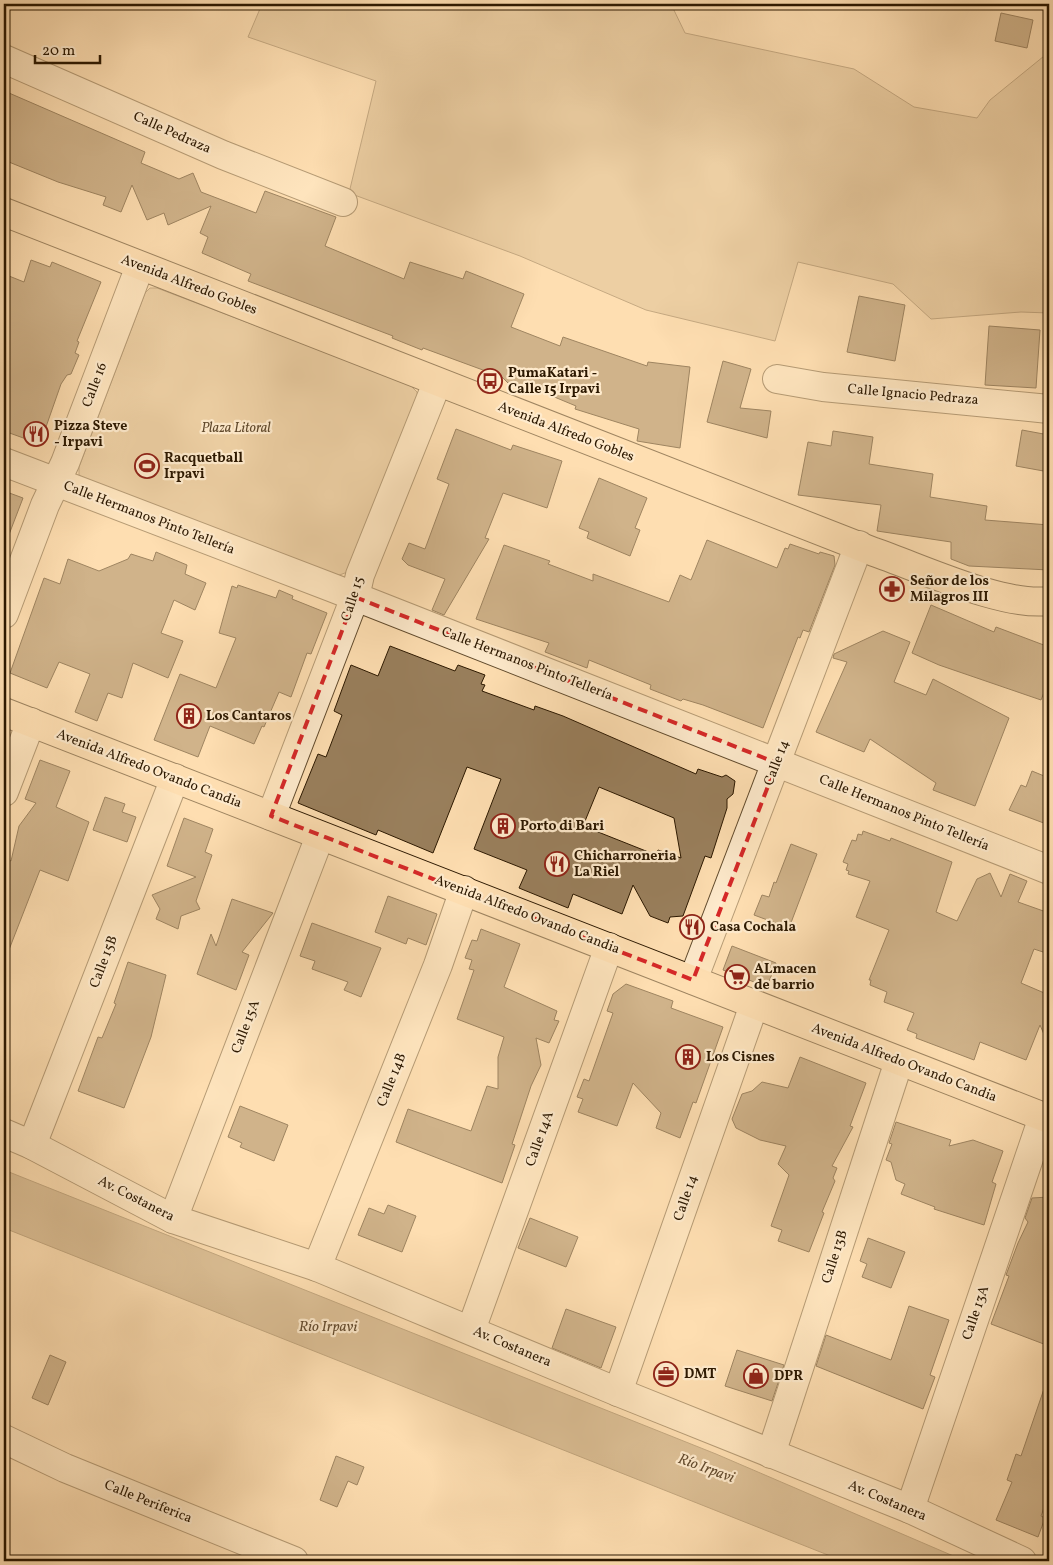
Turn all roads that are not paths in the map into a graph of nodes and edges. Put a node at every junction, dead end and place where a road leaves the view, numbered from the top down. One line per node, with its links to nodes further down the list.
1 (4, 59): 2 (street, Calle Pedraza)
2 (343, 202)
3 (4, 212): 4 (main road, Avenida Alfredo Gobles)
4 (140, 266): 6 (main road, Avenida Alfredo Gobles); 9 (street, Calle 16)
5 (777, 379): 7 (street, Calle Ignacio Pedraza)
6 (437, 383): 10 (main road, Avenida Alfredo Gobles); 11 (street, Calle 15)
7 (1049, 409)
8 (4, 462): 9 (street, Calle Hermanos Pinto Tellería)
9 (55, 482): 11 (street, Calle Hermanos Pinto Tellería); 13 (street, Calle 16)
10 (859, 545): 12 (main road, Avenida Alfredo Gobles); 16 (street, Calle 14)
11 (355, 597): 16 (street, Calle Hermanos Pinto Tellería); 19 (street, Calle 15)
12 (1043, 604)
13 (4, 614)
14 (4, 712): 15 (main road, Avenida Alfredo Ovando Candia)
15 (31, 722): 17 (main road, Avenida Alfredo Ovando Candia); 18 (street)
16 (777, 762): 21 (street, Calle Hermanos Pinto Tellería); 24 (street, Calle 14)
17 (175, 778): 19 (main road, Avenida Alfredo Ovando Candia); 29 (street, Calle 15B)
18 (4, 792)
19 (271, 816): 20 (main road, Avenida Alfredo Ovando Candia)
20 (320, 836): 22 (main road, Avenida Alfredo Ovando Candia); 30 (street, Calle 15A)
21 (1049, 870)
22 (464, 890): 23 (main road, Avenida Alfredo Ovando Candia); 31 (street, Calle 14B)
23 (609, 948): 24 (main road, Avenida Alfredo Ovando Candia); 32 (street, Calle 14A)
24 (693, 980): 25 (main road, Avenida Alfredo Ovando Candia)
25 (754, 1005): 26 (main road, Avenida Alfredo Ovando Candia); 33 (street, Calle 14)
26 (899, 1061): 27 (main road, Avenida Alfredo Ovando Candia); 35 (street, Calle 13B)
27 (1046, 1118): 36 (street, Calle 13A)
28 (4, 1133): 29 (street, Av. Costanera)
29 (32, 1145): 30 (street, Av. Costanera)
30 (173, 1218): 31 (street, Av. Costanera)
31 (317, 1267): 32 (street, Av. Costanera)
32 (472, 1330): 33 (street, Av. Costanera)
33 (618, 1392): 35 (street, Av. Costanera)
34 (4, 1439): 37 (street, Calle Periferica)
35 (771, 1454): 36 (street, Av. Costanera)
36 (910, 1509): 38 (street, Av. Costanera)
37 (294, 1561)
38 (1022, 1561)

